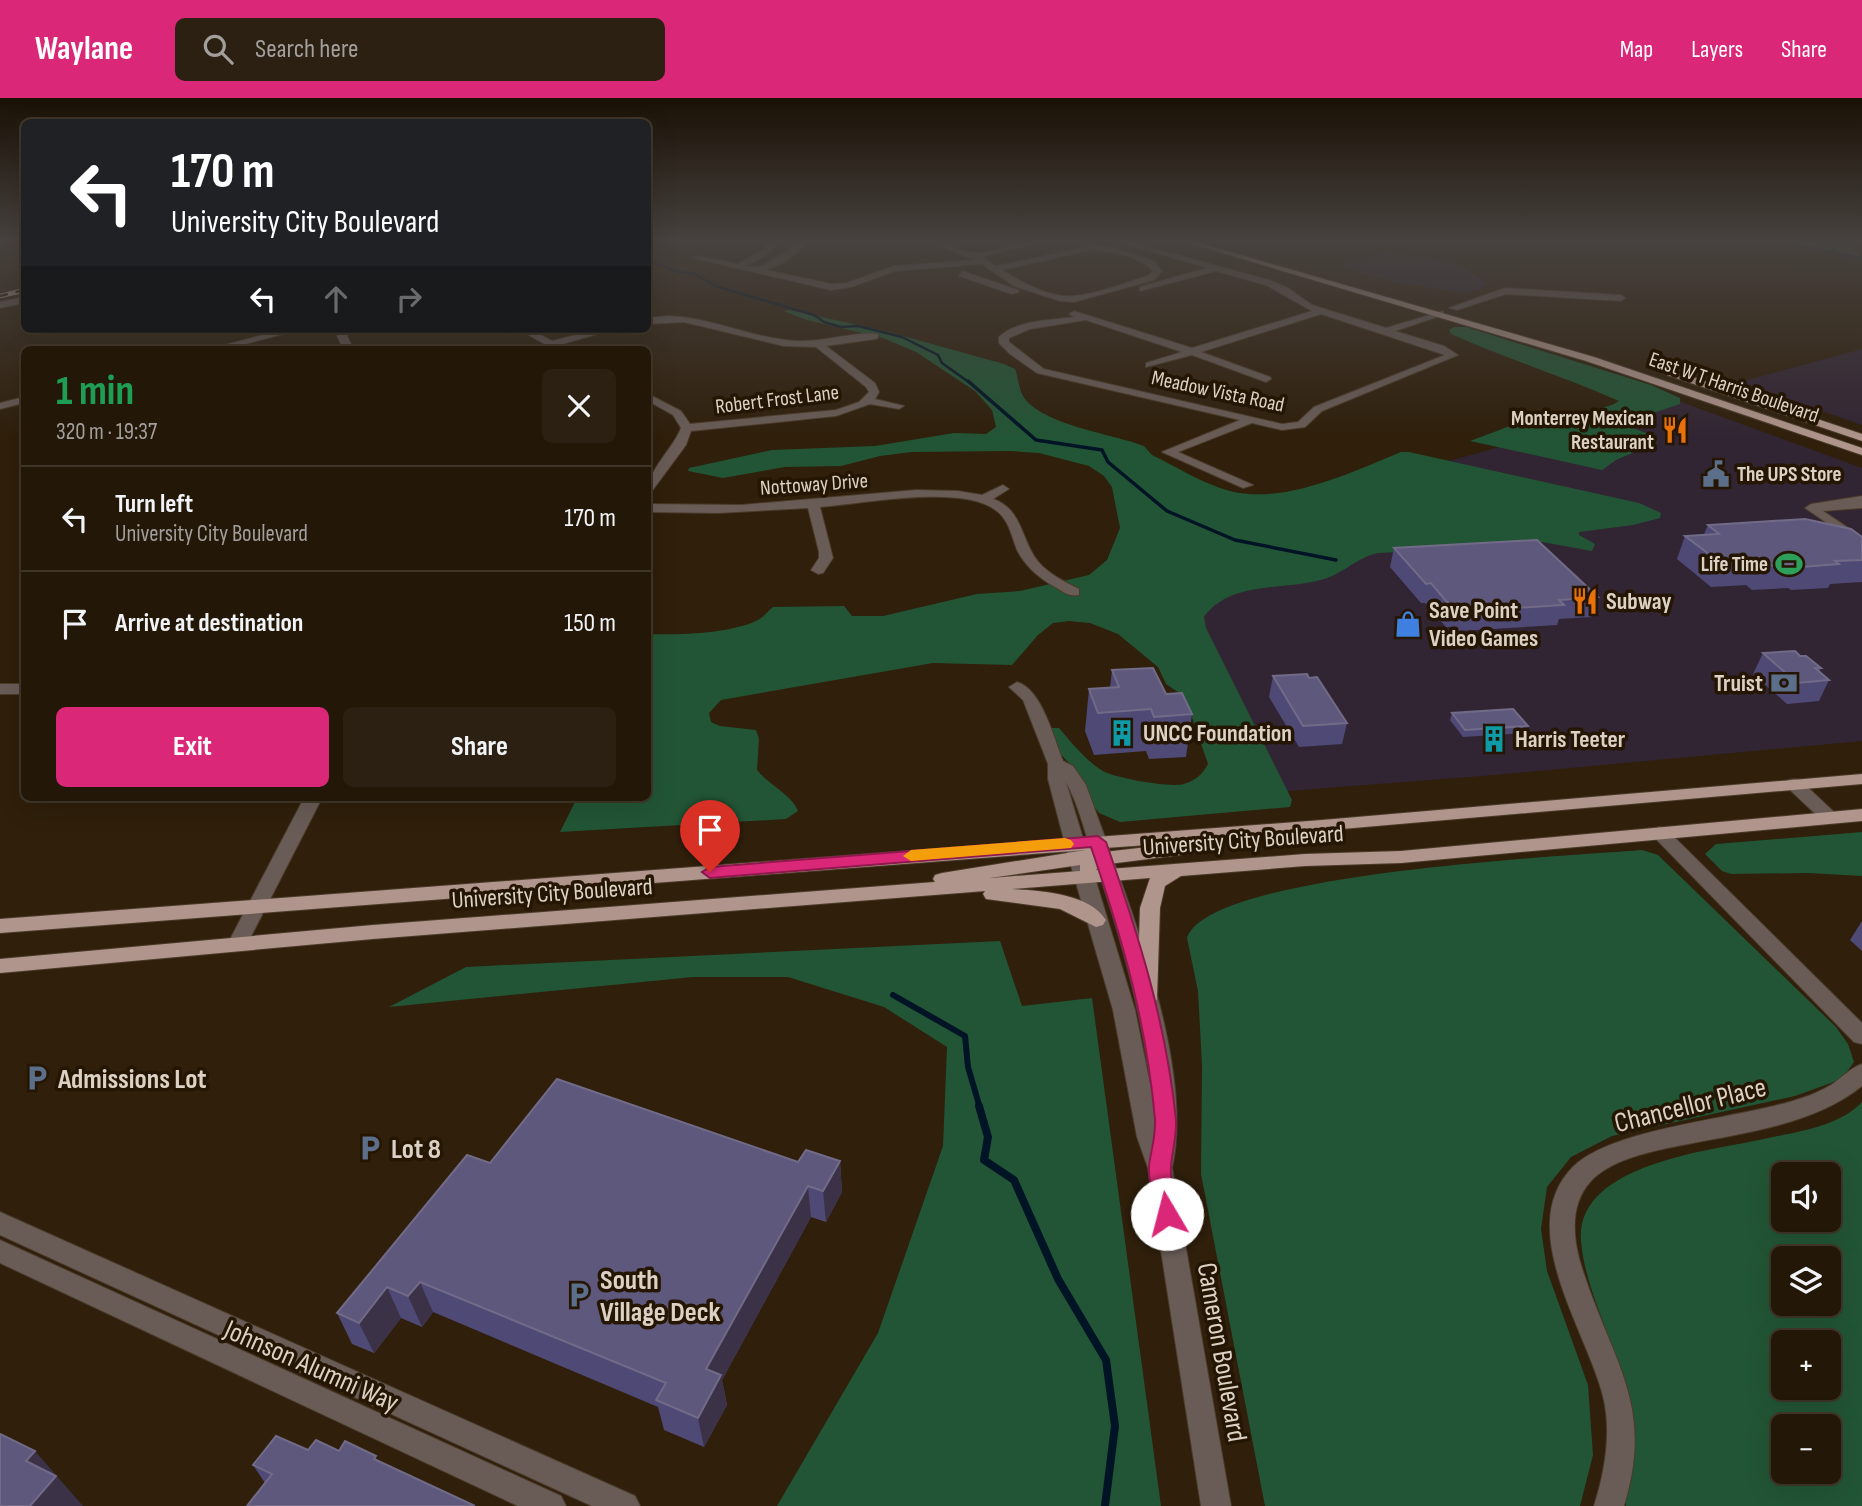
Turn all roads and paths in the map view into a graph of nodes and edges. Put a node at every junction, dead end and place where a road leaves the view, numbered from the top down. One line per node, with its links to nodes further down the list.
1 (1059, 308): 8 (street)
2 (1074, 308): 8 (street)
3 (1311, 308): 9 (street, Meadow Vista Road)
4 (1436, 308): 7 (main road, East W T Harris Boulevard)
5 (1450, 308): 6 (main road)
6 (1454, 308): 7 (main road, East W T Harris Boulevard); 10 (main road, East W T Harris Boulevard)
7 (1441, 309): 13 (street); 27 (main road); 37 (main road, East W T Harris Boulevard)
8 (1066, 310): 11 (street)
9 (1320, 311): 13 (street, Meadow Vista Road); 23 (street)
10 (1470, 312)
11 (1085, 317): 23 (street); 34 (street, Meadow Vista Road)
12 (651, 320): 22 (street)
13 (1385, 331): 34 (street, Meadow Vista Road)
14 (1540, 332): 24 (main road, East W T Harris Boulevard)
15 (281, 333): 20 (street)
16 (530, 333): 19 (street)
17 (594, 333): 19 (street)
18 (874, 336): 22 (street)
19 (550, 344): 21 (street)
20 (227, 346)
21 (554, 346)
22 (820, 346): 31 (street, Robert Frost Lane)
23 (1191, 353): 25 (street); 28 (street)
24 (1621, 357)
25 (1150, 365)
26 (1658, 369): 27 (main road, East W T Harris Boulevard)
27 (1683, 377): 36 (main road, East W T Harris Boulevard)
28 (1266, 379)
29 (651, 399): 35 (street)
30 (21, 401): 32 (street)
31 (869, 401): 33 (street, Robert Frost Lane); 35 (street, Robert Frost Lane)
32 (0, 406)
33 (899, 406)
34 (1251, 420): 39 (street)
35 (687, 428): 38 (street)
36 (1862, 438)
37 (1862, 450)
38 (651, 484)
39 (1247, 485)
40 (1003, 489): 41 (street)
41 (983, 500): 43 (street, Nottoway Drive); 47 (street, Nottoway Drive)
42 (1862, 502): 45 (street)
43 (813, 504): 44 (street, Nottoway Drive); 46 (street)
44 (651, 508)
45 (1862, 543)
46 (818, 570)
47 (1074, 592)
48 (1017, 687): 51 (street)
49 (0, 689): 50 (street)
50 (21, 689)
51 (1056, 764): 58 (street, Cameron Boulevard); 59 (street, Cameron Boulevard)
52 (1862, 779): 53 (main road, University City Boulevard)
53 (1794, 784): 56 (street); 58 (main road, University City Boulevard)
54 (311, 801): 63 (street)
55 (1862, 815): 56 (main road, University City Boulevard)
56 (1830, 818): 57 (main road, University City Boulevard)
57 (1660, 833): 60 (main road, University City Boulevard); 69 (street)
58 (1104, 859): 59 (main road, University City Boulevard); 59 (main road); 60 (main road, University City Boulevard); 68 (street, Cameron Boulevard)
59 (1079, 860): 61 (main road, University City Boulevard); 62 (main road); 63 (main road, University City Boulevard); 64 (street, Cameron Boulevard)
60 (1182, 870): 68 (main road)
61 (905, 892): 62 (main road, University City Boulevard); 64 (main road)
62 (796, 900): 66 (main road, University City Boulevard)
63 (256, 907): 65 (main road, University City Boulevard); 66 (street)
64 (1096, 920): 71 (street, Cameron Boulevard)
65 (0, 926)
66 (237, 945): 67 (main road, University City Boulevard)
67 (0, 966)
68 (1147, 999): 71 (street, Cameron Boulevard)
69 (1862, 1037)
70 (1862, 1073): 77 (street, Chancellor Place)
71 (1160, 1168): 76 (street, Cameron Boulevard)
72 (0, 1223): 75 (street, Johnson Alumni Way)
73 (0, 1251): 74 (street, Johnson Alumni Way)
74 (551, 1506)
75 (625, 1506)
76 (1216, 1506)
77 (1609, 1506)

